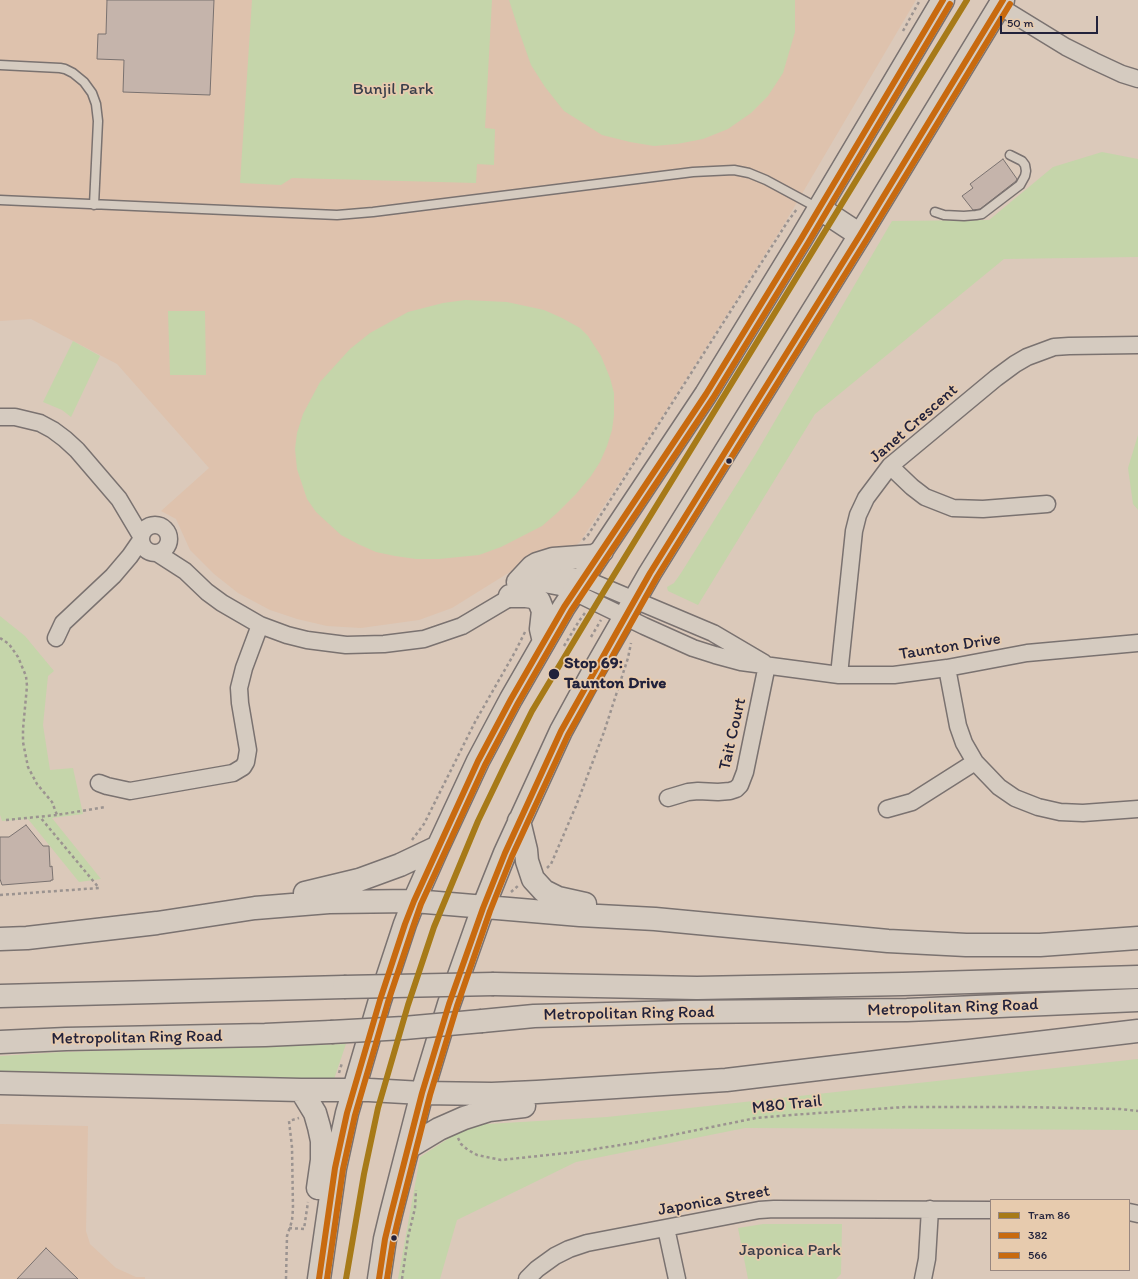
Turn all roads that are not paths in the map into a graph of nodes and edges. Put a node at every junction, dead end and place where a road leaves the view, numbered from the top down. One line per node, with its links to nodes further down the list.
1 (942, 0): 8 (highway)
2 (1001, 3): 4 (street); 10 (highway)
3 (0, 66): 7 (lane)
4 (1138, 80)
5 (1010, 155): 9 (lane)
6 (0, 200): 7 (lane)
7 (94, 204): 8 (lane)
8 (811, 204): 10 (highway); 19 (highway)
9 (935, 212)
10 (860, 235): 25 (highway)
11 (1138, 345): 13 (street, Janet Crescent)
12 (0, 417): 14 (street)
13 (890, 466): 15 (street); 32 (street, Janet Crescent)
14 (120, 499): 16 (street); 17 (street)
15 (1047, 504)
16 (154, 524): 17 (street); 18 (street)
17 (141, 538): 20 (street); 22 (street)
18 (170, 541): 20 (street); 21 (street)
19 (602, 551): 23 (highway); 24 (highway)
20 (154, 553): 21 (street); 22 (street)
21 (185, 571): 26 (street)
22 (113, 576): 27 (street)
23 (579, 586): 24 (street); 25 (street); 29 (highway)
24 (514, 589): 26 (street); 29 (highway)
25 (637, 608): 30 (street, Taunton Drive); 30 (street, Taunton Drive); 38 (highway)
26 (260, 625): 34 (street)
27 (56, 638)
28 (1138, 643): 31 (street, Taunton Drive)
29 (554, 644): 39 (highway)
30 (767, 665): 32 (street, Taunton Drive); 35 (street, Tait Court)
31 (947, 668): 32 (street, Taunton Drive); 33 (street)
32 (839, 675)
33 (975, 762): 36 (street); 37 (street)
34 (99, 783)
35 (668, 798)
36 (888, 809)
37 (1138, 809)
38 (520, 821): 41 (highway); 42 (highway)
39 (438, 847): 40 (highway); 43 (highway)
40 (405, 901): 41 (highway); 43 (highway); 54 (highway)
41 (492, 908): 42 (highway); 55 (highway)
42 (654, 919): 44 (highway)
43 (157, 923): 45 (highway)
44 (1138, 938)
45 (0, 939)
46 (1138, 977): 47 (highway, Metropolitan Ring Road, bridge)
47 (0, 996)
48 (1138, 1000): 50 (highway, Metropolitan Ring Road, bridge)
49 (1138, 1031): 51 (highway)
50 (0, 1042)
51 (726, 1080): 55 (highway); 56 (highway)
52 (0, 1082): 53 (highway)
53 (301, 1090): 54 (highway); 60 (highway)
54 (344, 1090): 55 (highway); 61 (highway)
55 (431, 1093): 56 (highway)
56 (408, 1147): 62 (highway)
57 (930, 1209): 58 (street, Japonica Street); 59 (street, Japonica Street); 65 (street)
58 (990, 1210)
59 (666, 1228): 63 (street, Japonica Street); 64 (street)
60 (311, 1279)
61 (319, 1279)
62 (378, 1279)
63 (527, 1279)
64 (677, 1279)
65 (923, 1279)

